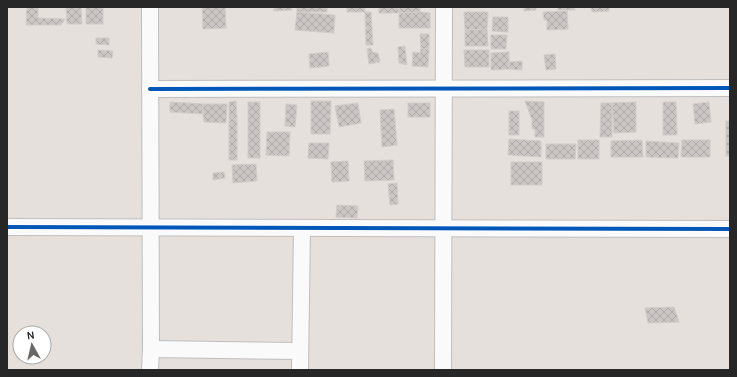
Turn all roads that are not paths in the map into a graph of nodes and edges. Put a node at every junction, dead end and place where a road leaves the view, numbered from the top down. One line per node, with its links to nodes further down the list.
1 (150, 7): 4 (street)
2 (444, 7): 5 (street)
3 (730, 88): 5 (street)
4 (150, 89): 5 (street); 7 (street)
5 (444, 89): 9 (street)
6 (7, 227): 7 (street)
7 (150, 228): 8 (street); 11 (street)
8 (302, 228): 9 (street); 12 (street)
9 (444, 228): 10 (street); 15 (street)
10 (730, 228)
11 (151, 349): 12 (street); 13 (street)
12 (300, 351): 14 (street)
13 (150, 370)
14 (300, 370)
15 (443, 370)

